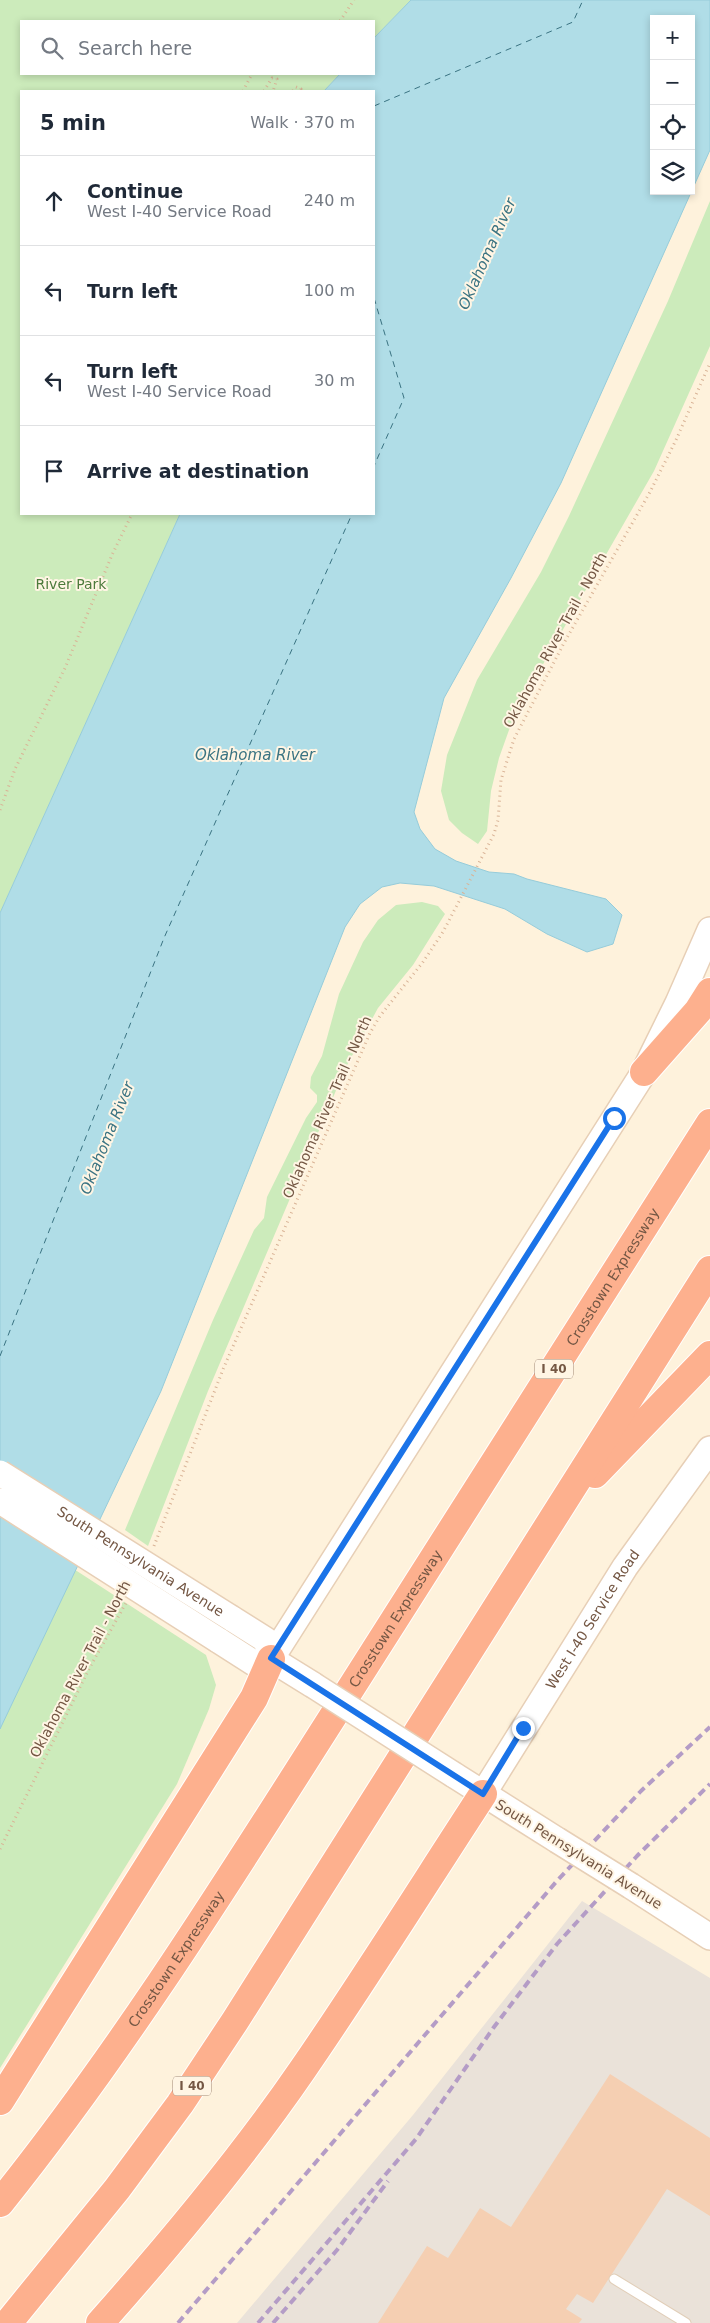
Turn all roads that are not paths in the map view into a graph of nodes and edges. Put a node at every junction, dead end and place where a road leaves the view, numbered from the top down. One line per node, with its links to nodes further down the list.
1 (710, 930): 3 (main road)
2 (710, 992): 3 (highway)
3 (644, 1072): 11 (main road)
4 (710, 1123): 15 (highway, Crosstown Expressway / I 40)
5 (710, 1270): 10 (highway, I 40)
6 (710, 1355): 10 (highway)
7 (710, 1449): 12 (main road, West I-40 Service Road)
8 (0, 1473): 11 (main road, South Pennsylvania Avenue, bridge)
9 (0, 1501): 11 (main road, South Pennsylvania Avenue, bridge)
10 (555, 1514): 17 (highway, I 40)
11 (271, 1658): 12 (main road, South Pennsylvania Avenue, bridge); 14 (highway)
12 (483, 1794): 13 (main road, South Pennsylvania Avenue, bridge); 18 (highway)
13 (710, 1937)
14 (0, 2101)
15 (0, 2203)
16 (614, 2279): 19 (lane)
17 (8, 2323)
18 (100, 2323)
19 (686, 2323)

